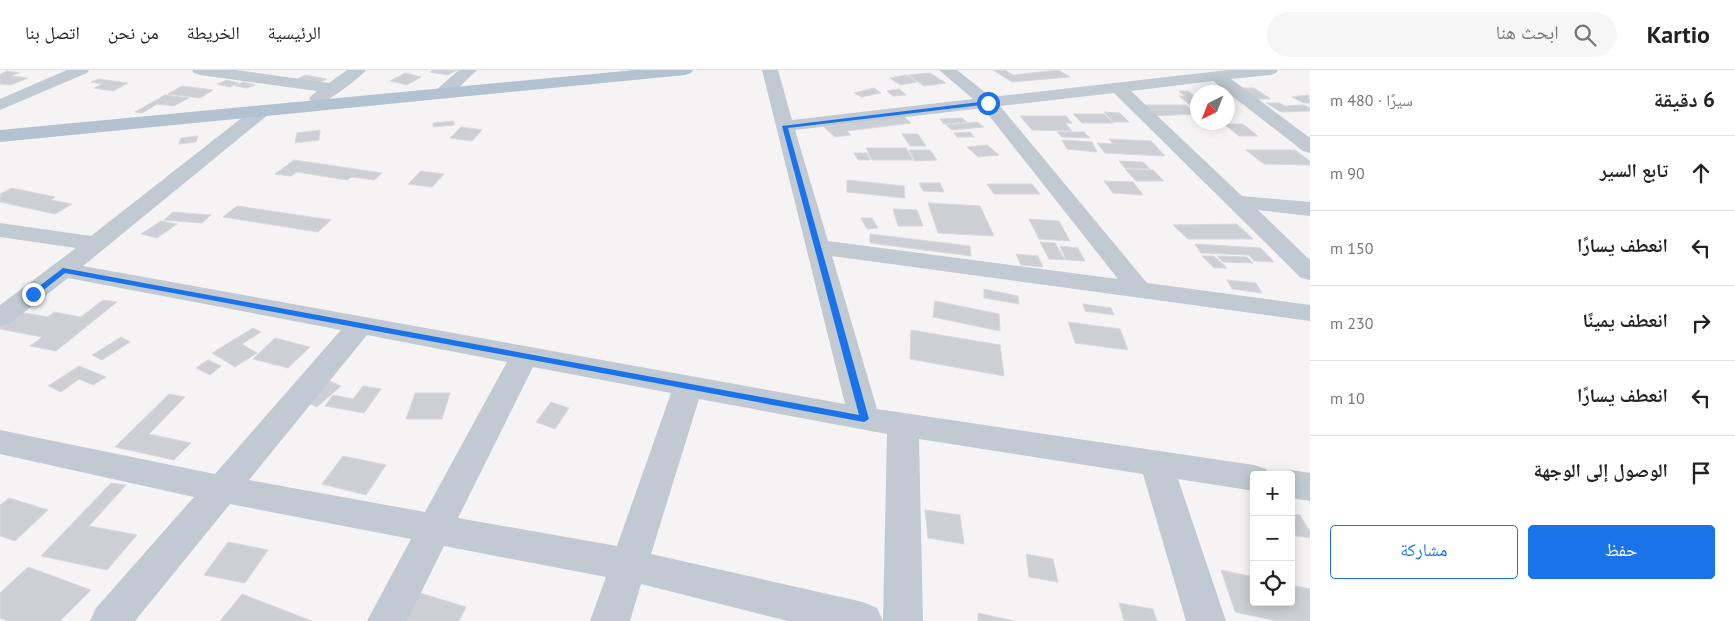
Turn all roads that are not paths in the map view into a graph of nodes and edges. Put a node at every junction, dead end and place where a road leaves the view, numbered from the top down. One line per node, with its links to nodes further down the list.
1 (81, 70): 17 (street)
2 (200, 70): 13 (street)
3 (358, 70): 13 (street)
4 (469, 70): 15 (street)
5 (685, 70): 10 (main road)
6 (770, 70): 20 (street)
7 (947, 70): 16 (street)
8 (1179, 70): 12 (street)
9 (1270, 70): 11 (street)
10 (604, 74): 15 (main road)
11 (1216, 76): 12 (street); 22 (street)
12 (1198, 78): 14 (street)
13 (333, 88): 18 (street)
14 (1118, 88): 16 (street); 23 (street)
15 (442, 92): 18 (main road)
16 (988, 103): 20 (street); 30 (street)
17 (0, 105)
18 (307, 106): 19 (main road)
19 (263, 110): 21 (main road); 26 (street)
20 (785, 126): 27 (street)
21 (0, 136)
22 (1310, 147)
23 (1236, 202): 24 (street); 29 (street)
24 (1310, 209)
25 (0, 230): 26 (street)
26 (96, 244): 28 (street)
27 (818, 247): 30 (street); 36 (street)
28 (63, 270): 32 (street); 33 (street)
29 (1310, 272)
30 (1140, 290): 31 (street)
31 (1310, 314)
32 (0, 318)
33 (360, 326): 34 (street); 43 (street)
34 (524, 356): 35 (street); 44 (street)
35 (688, 386): 36 (street); 45 (street)
36 (864, 419): 37 (street)
37 (903, 425): 39 (street); 50 (street)
38 (0, 442): 43 (street)
39 (1156, 463): 40 (street); 51 (street)
40 (1250, 477)
41 (1295, 485): 42 (street)
42 (1310, 487)
43 (222, 489): 44 (street); 46 (street)
44 (434, 530): 45 (street); 47 (street)
45 (629, 565): 48 (street); 49 (street)
46 (110, 621)
47 (388, 621)
48 (610, 621)
49 (864, 621)
50 (903, 621)
51 (1206, 621)

